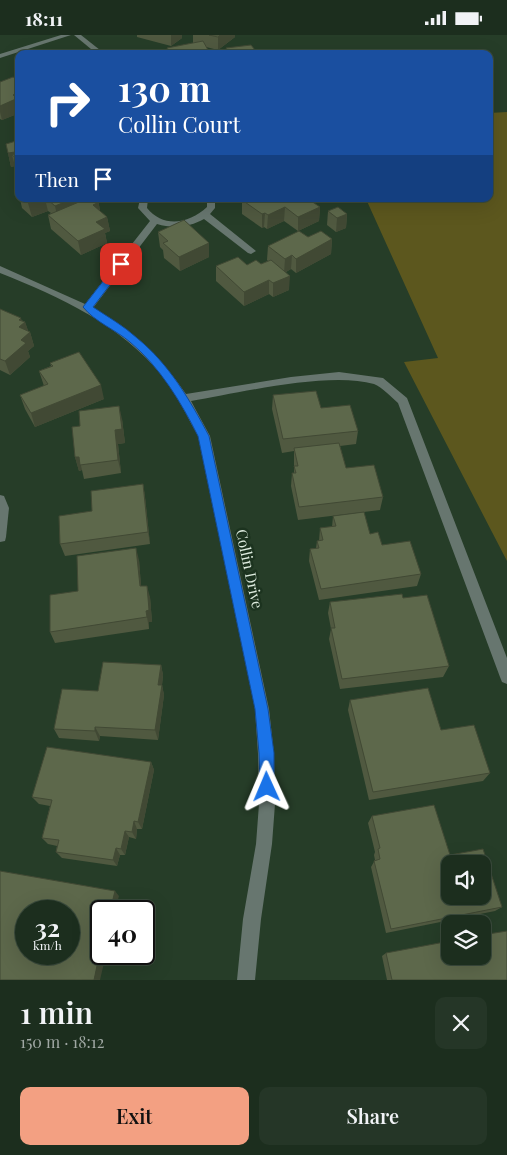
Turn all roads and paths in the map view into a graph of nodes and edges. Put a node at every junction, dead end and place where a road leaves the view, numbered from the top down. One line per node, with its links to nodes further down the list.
1 (68, 35): 3 (street)
2 (77, 35): 4 (street)
3 (19, 50)
4 (97, 50)
5 (15, 51): 6 (street)
6 (0, 56)
7 (143, 202): 10 (street)
8 (211, 202): 9 (street)
9 (206, 215): 10 (street); 11 (street)
10 (155, 221): 13 (street)
11 (251, 251)
12 (0, 269): 13 (street, Collin Drive)
13 (88, 307): 14 (street, Collin Drive)
14 (184, 398): 17 (street); 18 (street, Collin Drive)
15 (0, 500): 16 (street)
16 (0, 537)
17 (507, 677)
18 (246, 980)

